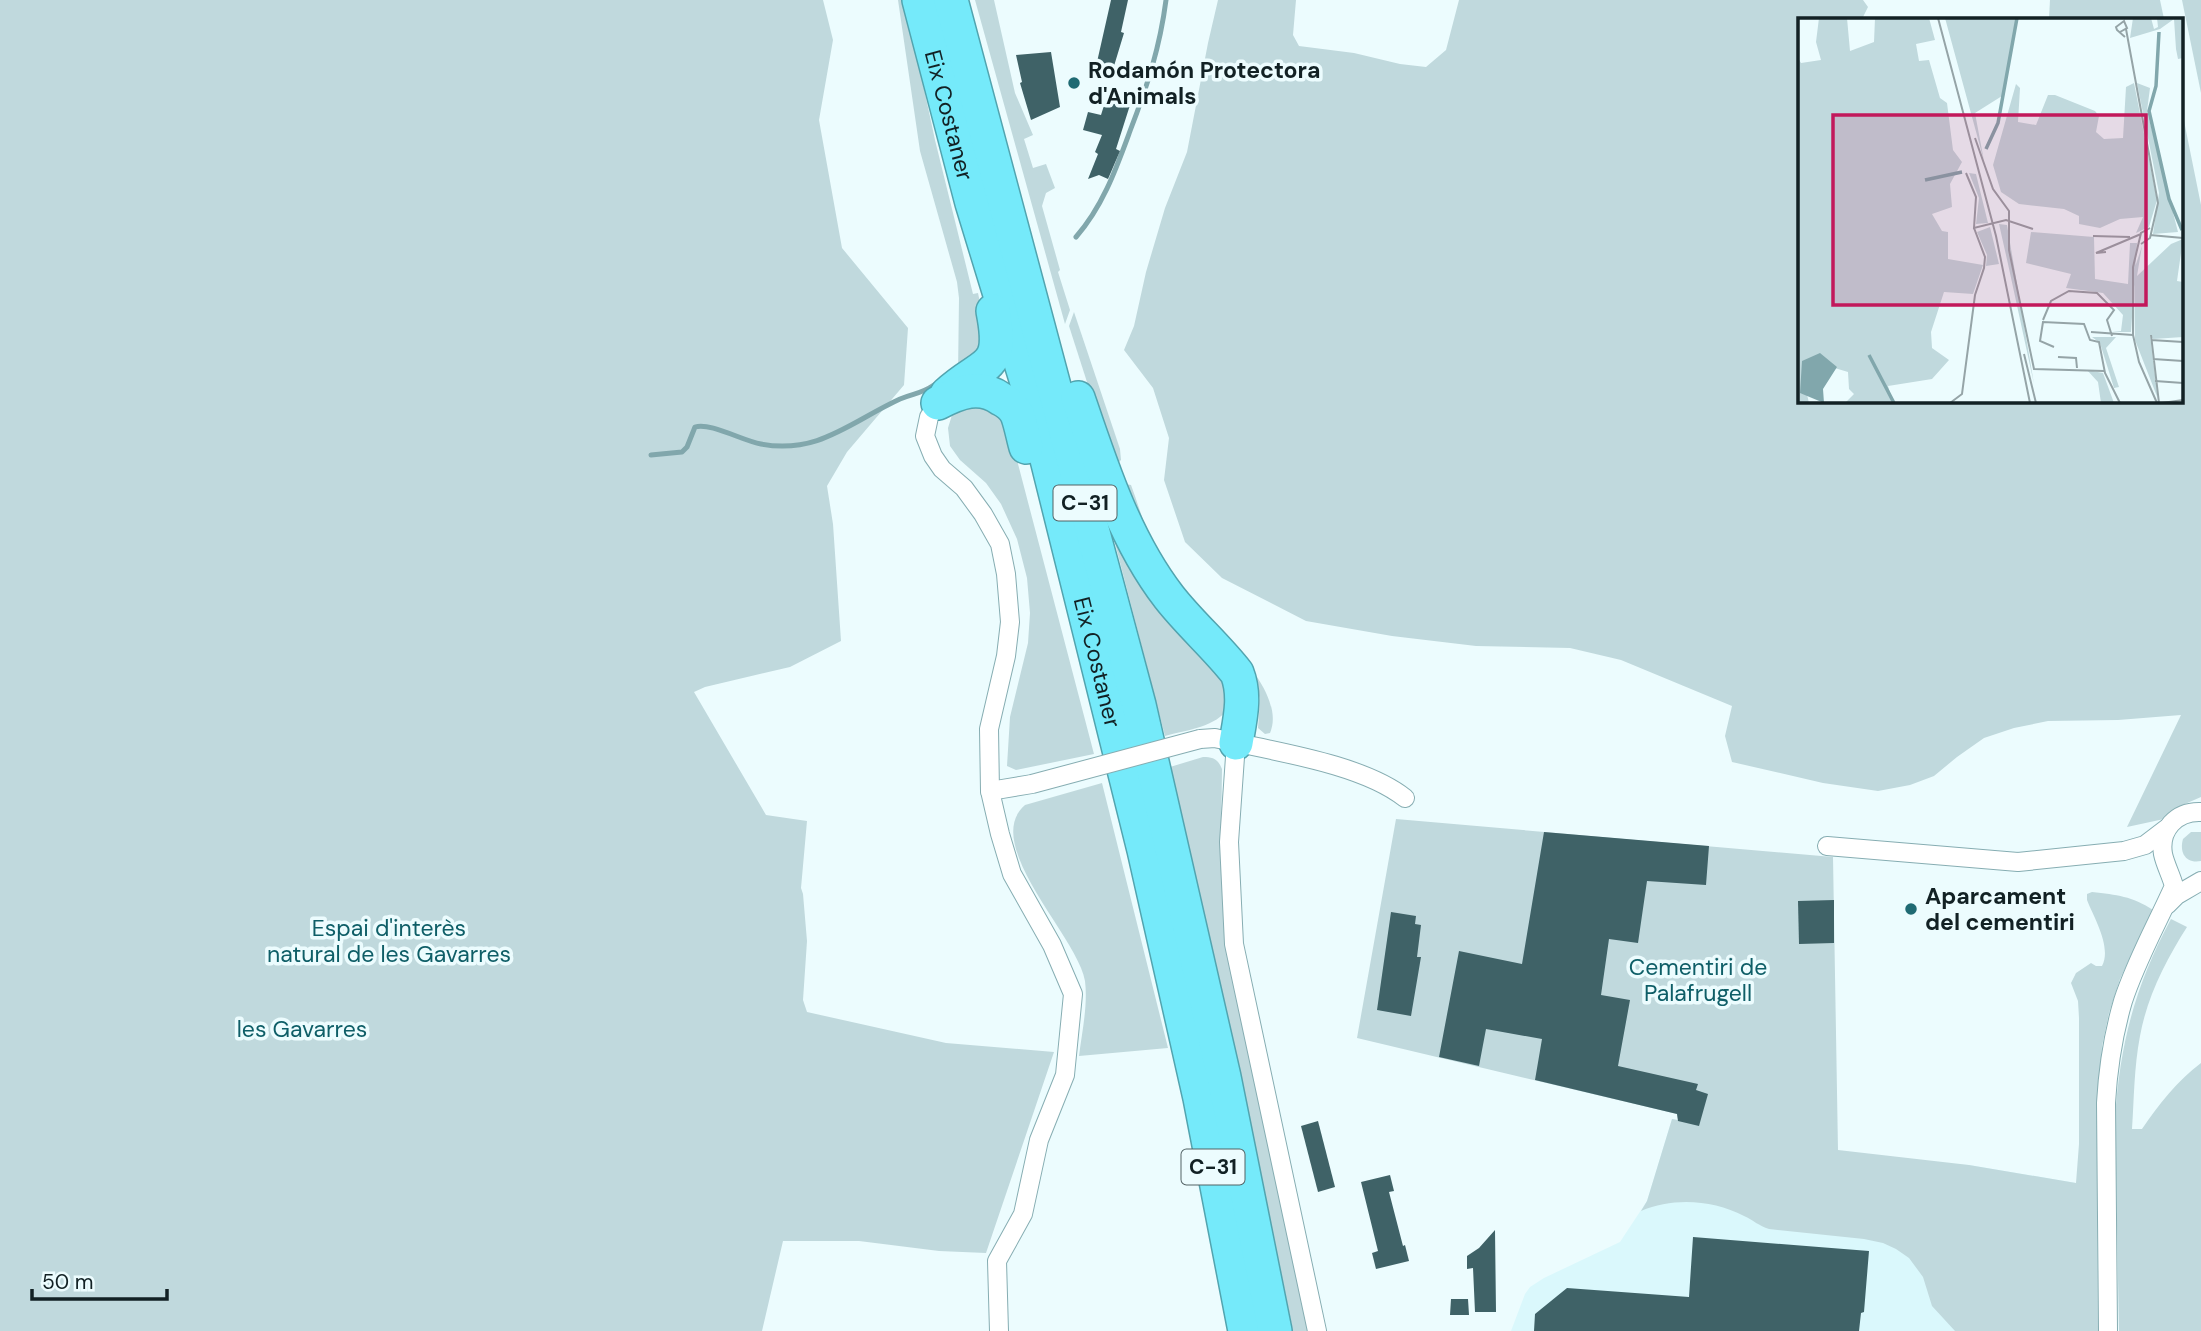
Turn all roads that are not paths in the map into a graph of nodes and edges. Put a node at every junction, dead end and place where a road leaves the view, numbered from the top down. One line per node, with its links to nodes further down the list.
1 (919, 0): 4 (highway, Eix Costaner / C-31)
2 (951, 0): 3 (highway, Eix Costaner / C-31)
3 (981, 111): 6 (highway); 19 (highway, Eix Costaner / C-31)
4 (972, 203): 5 (highway); 16 (highway, Eix Costaner / C-31)
5 (938, 403): 7 (street); 16 (highway)
6 (1236, 743): 7 (street, bridge); 8 (street); 20 (street)
7 (990, 791): 17 (street)
8 (1405, 798)
9 (2201, 812): 10 (street)
10 (2166, 829): 12 (street); 13 (street)
11 (1827, 846): 12 (street)
12 (2124, 851): 13 (street)
13 (2166, 863): 14 (street); 15 (street)
14 (2200, 881): 15 (street)
15 (2164, 907): 21 (street)
16 (1177, 1005): 18 (highway, Eix Costaner / C-31)
17 (999, 1331)
18 (1245, 1331)
19 (1275, 1331)
20 (1317, 1331)
21 (2108, 1331)

